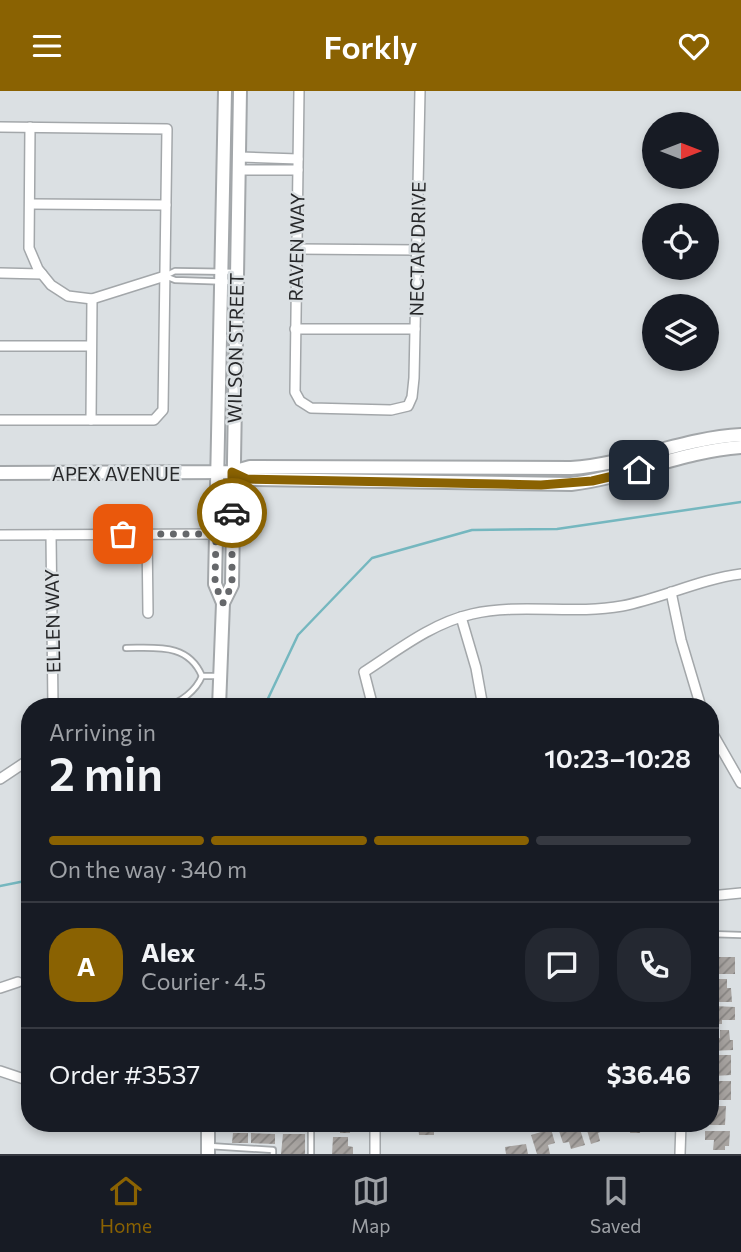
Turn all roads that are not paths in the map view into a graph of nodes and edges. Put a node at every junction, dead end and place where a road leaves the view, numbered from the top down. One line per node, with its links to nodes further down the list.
1 (225, 91): 17 (main road, WILSON STREET)
2 (240, 91): 8 (main road, WILSON STREET)
3 (299, 91): 7 (street, RAVEN WAY)
4 (420, 91): 13 (street, NECTAR DRIVE)
5 (0, 127): 6 (street)
6 (30, 127): 10 (street); 11 (street)
7 (298, 159): 8 (street); 9 (street, RAVEN WAY)
8 (240, 164): 9 (street); 18 (main road, WILSON STREET)
9 (298, 170): 12 (street, RAVEN WAY)
10 (30, 204): 11 (street); 15 (street)
11 (166, 205): 16 (street)
12 (296, 249): 13 (street); 20 (street, RAVEN WAY)
13 (417, 250): 21 (street, NECTAR DRIVE)
14 (0, 273): 15 (street)
15 (42, 274): 19 (street)
16 (165, 276): 17 (lane); 17 (lane); 19 (street); 26 (street)
17 (221, 277): 18 (lane); 18 (lane); 29 (main road, WILSON STREET)
18 (237, 277): 30 (main road, WILSON STREET)
19 (92, 299): 23 (street)
20 (295, 329): 21 (street); 24 (street, RAVEN WAY)
21 (415, 329): 24 (street, NECTAR DRIVE)
22 (0, 345): 23 (street)
23 (91, 346): 26 (street)
24 (408, 406)
25 (0, 420): 26 (street)
26 (91, 420)
27 (741, 435): 30 (main road)
28 (741, 447): 30 (main road)
29 (218, 472): 30 (main road, APEX AVENUE); 31 (main road, APEX AVENUE); 34 (main road, WILSON STREET)
30 (232, 472): 38 (main road, WILSON STREET)
31 (0, 473)
32 (51, 534): 33 (street); 35 (street); 44 (street, ELLEN WAY)
33 (147, 534): 34 (street); 39 (street)
34 (216, 534): 38 (main road, WILSON STREET)
35 (0, 535)
36 (741, 574): 37 (street)
37 (671, 593): 40 (street); 49 (street)
38 (223, 603): 43 (main road, WILSON STREET)
39 (148, 613)
40 (461, 617): 47 (street); 48 (street)
41 (126, 648): 42 (lane)
42 (202, 676): 43 (lane); 45 (lane)
43 (220, 676): 46 (main road, WILSON STREET)
44 (53, 698)
45 (181, 698)
46 (219, 698)
47 (371, 698)
48 (482, 698)
49 (698, 698)
50 (719, 745): 53 (street)
51 (21, 765): 52 (street)
52 (0, 779)
53 (741, 783)
54 (741, 893): 55 (street)
55 (719, 895)
56 (719, 934): 57 (lane)
57 (741, 935)
58 (18, 982): 59 (street)
59 (0, 988)
60 (0, 1071): 61 (street)
61 (21, 1078)
62 (208, 1132): 66 (main road)
63 (311, 1132): 68 (lane)
64 (375, 1132): 69 (street)
65 (681, 1132): 70 (street)
66 (208, 1150): 67 (lane)
67 (273, 1154)
68 (311, 1154)
69 (374, 1154)
70 (680, 1154)

